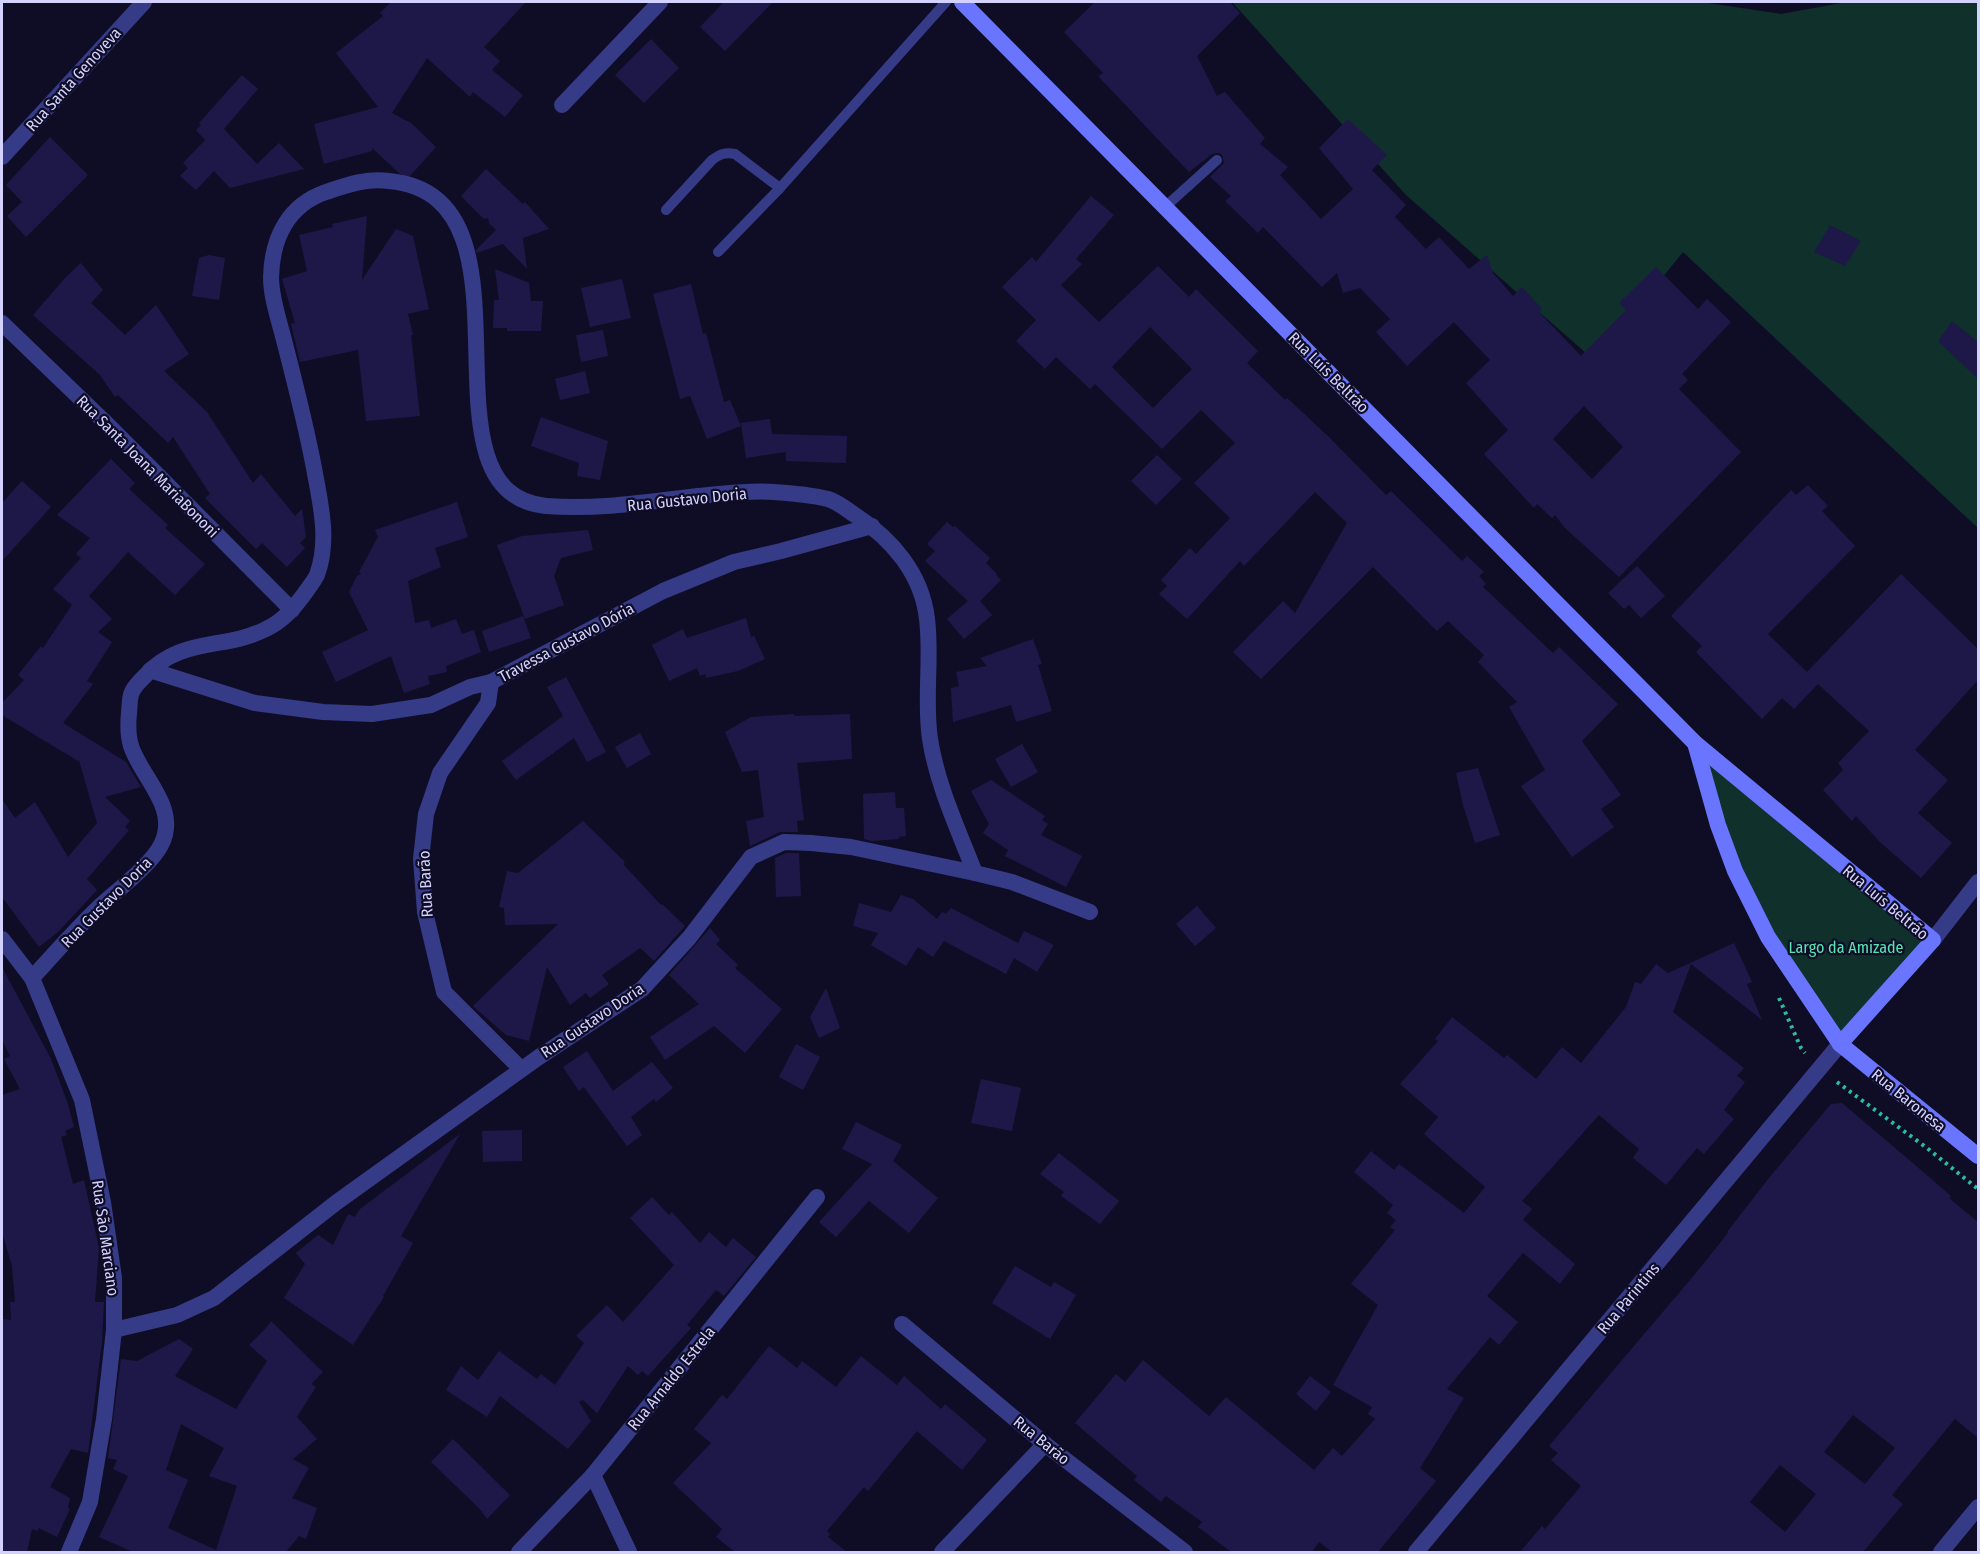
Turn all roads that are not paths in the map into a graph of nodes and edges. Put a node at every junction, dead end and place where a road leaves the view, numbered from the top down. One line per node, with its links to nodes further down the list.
1 (144, 2): 6 (street, Rua Santa Genoveva)
2 (660, 2): 5 (street)
3 (946, 2): 8 (lane)
4 (962, 2): 9 (main road, Rua Luís Beltrão)
5 (562, 105)
6 (2, 157)
7 (1217, 160): 9 (lane)
8 (780, 188): 10 (lane); 11 (lane)
9 (1166, 207): 17 (main road, Rua Luís Beltrão)
10 (666, 210)
11 (718, 252)
12 (2, 322): 14 (street, Rua Santa Joana MariaBononi)
13 (872, 526): 14 (street, Rua Gustavo Doria); 16 (street, Travessa Gustavo Dória); 20 (street, Rua Gustavo Doria)
14 (292, 610): 15 (street, Rua Gustavo Doria)
15 (150, 670): 16 (street, Travessa Gustavo Dória); 25 (street, Rua Gustavo Doria)
16 (491, 682): 27 (street, Rua Barão)
17 (1695, 742): 18 (main road, Rua Luís Beltrão); 19 (main road, Rua Luís Beltrão)
18 (1743, 783): 19 (main road); 24 (main road, Rua Luís Beltrão)
19 (1710, 797): 26 (main road, Rua Luís Beltrão)
20 (975, 873): 22 (street); 27 (street, Rua Gustavo Doria)
21 (1978, 882): 24 (street)
22 (1090, 912)
23 (2, 939): 25 (street, Rua São Marciano)
24 (1933, 940): 26 (main road, Rua Luís Beltrão)
25 (32, 978): 31 (street, Rua São Marciano)
26 (1840, 1044): 28 (main road, Rua Baronesa); 40 (street, Rua Parintins)
27 (521, 1070): 31 (street, Rua Gustavo Doria)
28 (1978, 1156)
29 (817, 1197): 33 (street, Rua Arnaldo Estrela)
30 (902, 1324): 32 (street, Rua Barão)
31 (114, 1330): 35 (street, Rua São Marciano)
32 (1045, 1444): 38 (street); 39 (street, Rua Barão)
33 (593, 1475): 36 (street, Rua Arnaldo Estrela); 37 (street)
34 (1978, 1507): 41 (street)
35 (69, 1552)
36 (519, 1552)
37 (629, 1552)
38 (942, 1552)
39 (1185, 1552)
40 (1416, 1552)
41 (1941, 1552)

